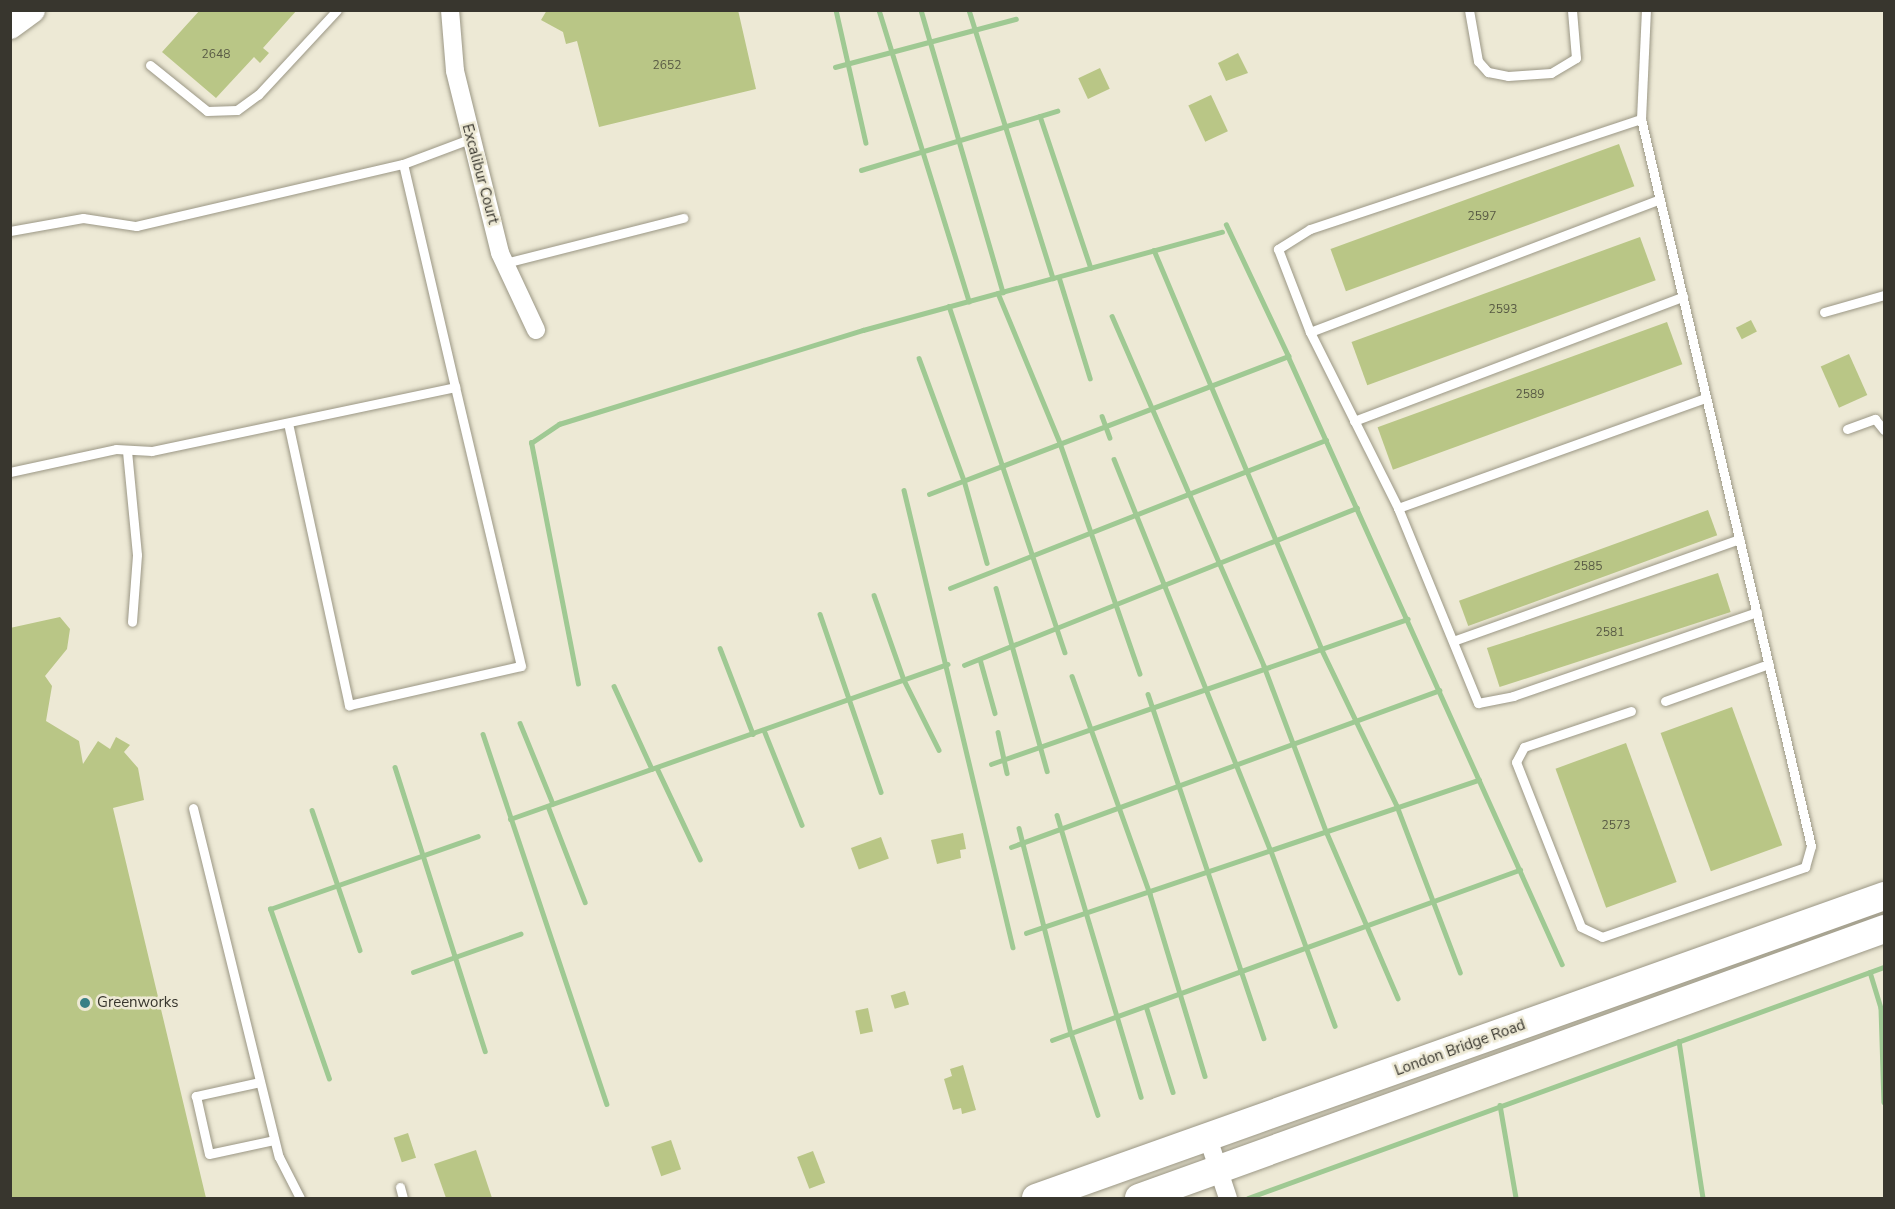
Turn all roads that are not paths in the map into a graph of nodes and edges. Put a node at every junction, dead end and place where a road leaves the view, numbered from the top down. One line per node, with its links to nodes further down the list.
1 (32, 10): 7 (main road)
2 (337, 10): 8 (lane)
3 (450, 10): 10 (street, Excalibur Court)
4 (1469, 10): 5 (lane)
5 (1572, 10)
6 (1646, 10): 9 (lane)
7 (10, 26)
8 (150, 65)
9 (1641, 119): 12 (lane); 20 (lane)
10 (472, 138): 11 (lane); 15 (street, Excalibur Court)
11 (403, 164): 14 (lane); 21 (lane)
12 (1660, 199): 17 (lane); 20 (lane)
13 (683, 218): 15 (lane)
14 (10, 231)
15 (505, 263): 19 (street, Excalibur Court)
16 (1884, 295): 18 (lane)
17 (1683, 297): 22 (lane); 23 (lane)
18 (1824, 312)
19 (536, 330)
20 (1310, 332): 23 (lane)
21 (455, 387): 24 (lane); 24 (lane)
22 (1706, 398): 29 (lane); 30 (lane)
23 (1354, 422): 29 (lane)
24 (288, 423): 27 (lane)
25 (1846, 429): 26 (lane)
26 (1884, 430)
27 (127, 451): 28 (lane); 32 (lane)
28 (10, 472)
29 (1398, 508): 33 (lane)
30 (1739, 539): 31 (lane); 33 (lane)
31 (1757, 612): 33 (lane); 34 (lane)
32 (132, 622)
33 (1453, 641)
34 (1769, 664): 35 (lane); 36 (lane)
35 (1665, 701)
36 (1631, 711)
37 (193, 808): 40 (lane)
38 (1884, 896): 41 (main road, London Bridge Road)
39 (1884, 929): 43 (main road)
40 (260, 1082): 42 (lane); 42 (lane)
41 (1208, 1138): 43 (street); 47 (main road, London Bridge Road)
42 (274, 1140): 45 (lane)
43 (1219, 1170): 48 (main road); 49 (street)
44 (400, 1188): 46 (lane)
45 (300, 1198)
46 (403, 1198)
47 (1036, 1198)
48 (1139, 1198)
49 (1228, 1198)

